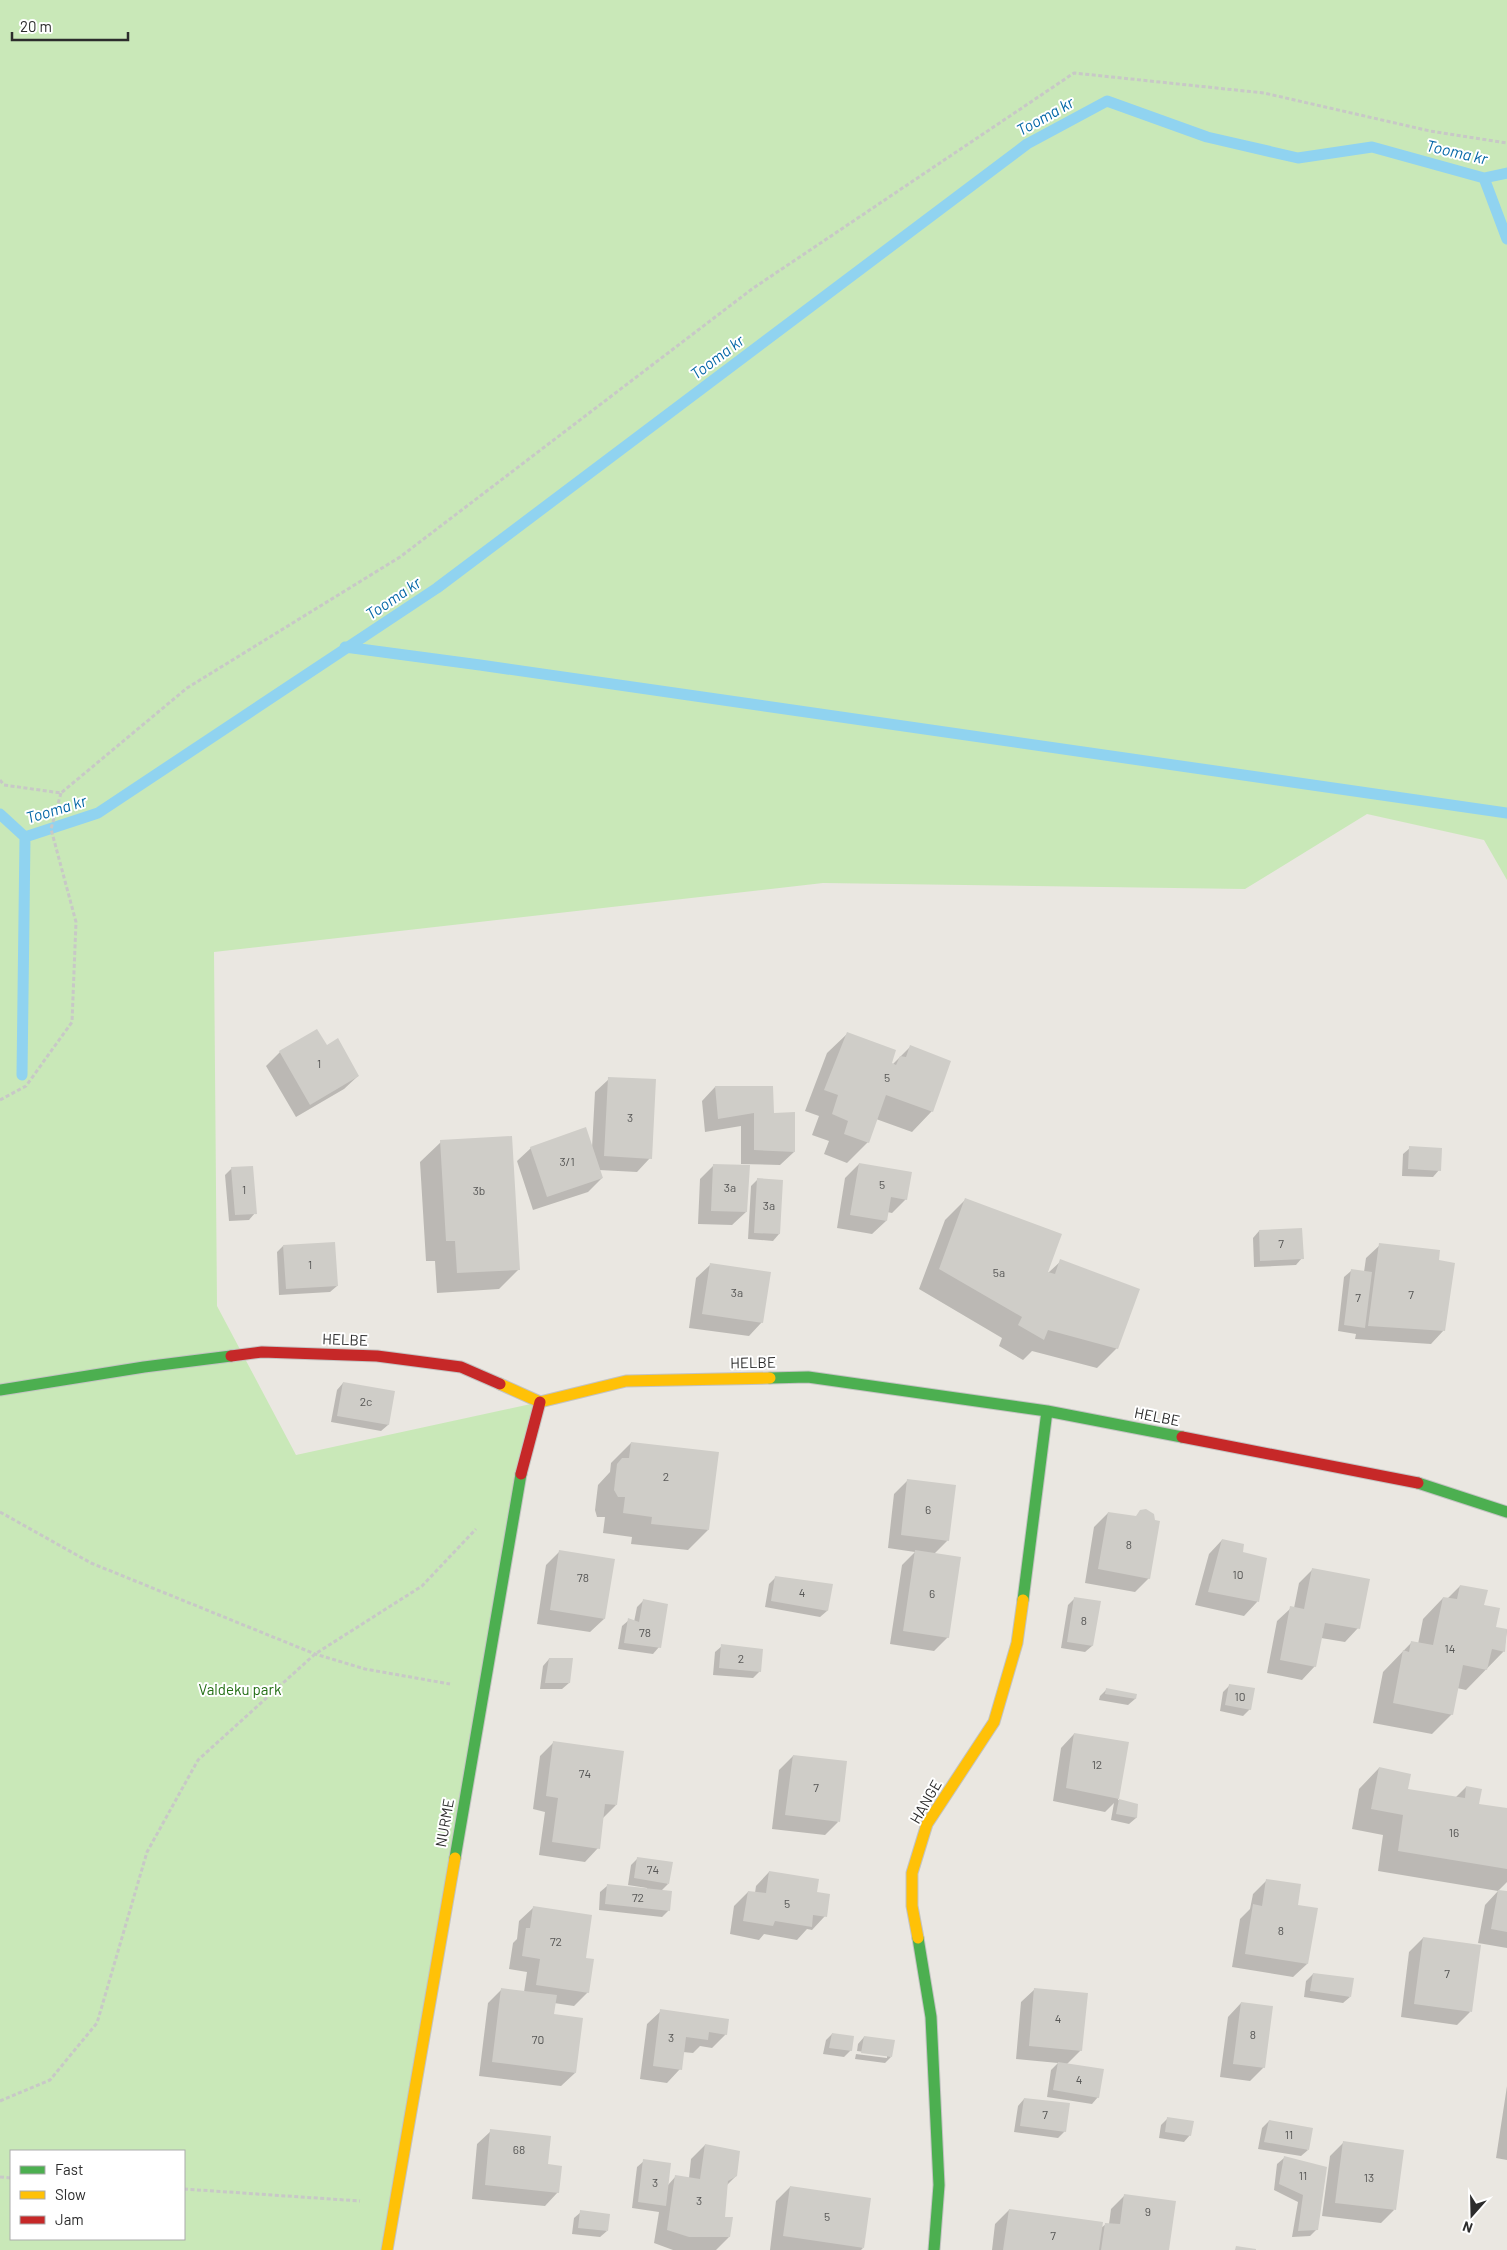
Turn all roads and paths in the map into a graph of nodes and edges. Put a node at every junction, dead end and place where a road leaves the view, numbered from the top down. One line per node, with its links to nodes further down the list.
1 (1507, 143): 3 (path)
2 (0, 780): 3 (path)
3 (61, 793): 4 (path)
4 (0, 1100)
5 (0, 1390): 6 (street, HELBE)
6 (540, 1402): 7 (street, HELBE); 12 (street, NURME)
7 (1046, 1411): 9 (street, HELBE); 17 (street, HANGE)
8 (0, 1512): 11 (path)
9 (1507, 1512)
10 (480, 1524): 11 (path)
11 (315, 1654): 12 (path); 13 (path)
12 (483, 1690): 15 (street, NURME)
13 (0, 2101)
14 (185, 2189): 15 (path)
15 (395, 2204): 16 (street, NURME)
16 (387, 2250)
17 (934, 2250)

